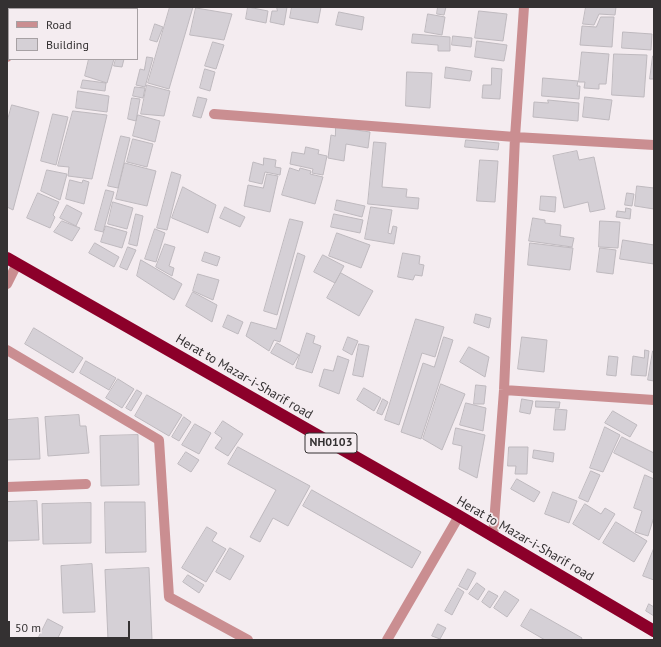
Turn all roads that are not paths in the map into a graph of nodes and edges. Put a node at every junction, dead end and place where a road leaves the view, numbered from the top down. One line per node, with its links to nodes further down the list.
1 (524, 7): 3 (street)
2 (214, 114): 3 (street)
3 (515, 136): 4 (street); 8 (street)
4 (654, 145)
5 (12, 261): 6 (street); 12 (highway, Herat to Mazar-i-Sharif road / NH0103)
6 (7, 284)
7 (7, 350): 15 (street)
8 (504, 390): 9 (street); 13 (street)
9 (654, 400)
10 (86, 484): 11 (street)
11 (7, 487)
12 (459, 516): 13 (highway, Herat to Mazar-i-Sharif road / NH0103); 16 (street)
13 (493, 536): 14 (highway, Herat to Mazar-i-Sharif road / NH0103)
14 (654, 631)
15 (248, 640)
16 (386, 640)

